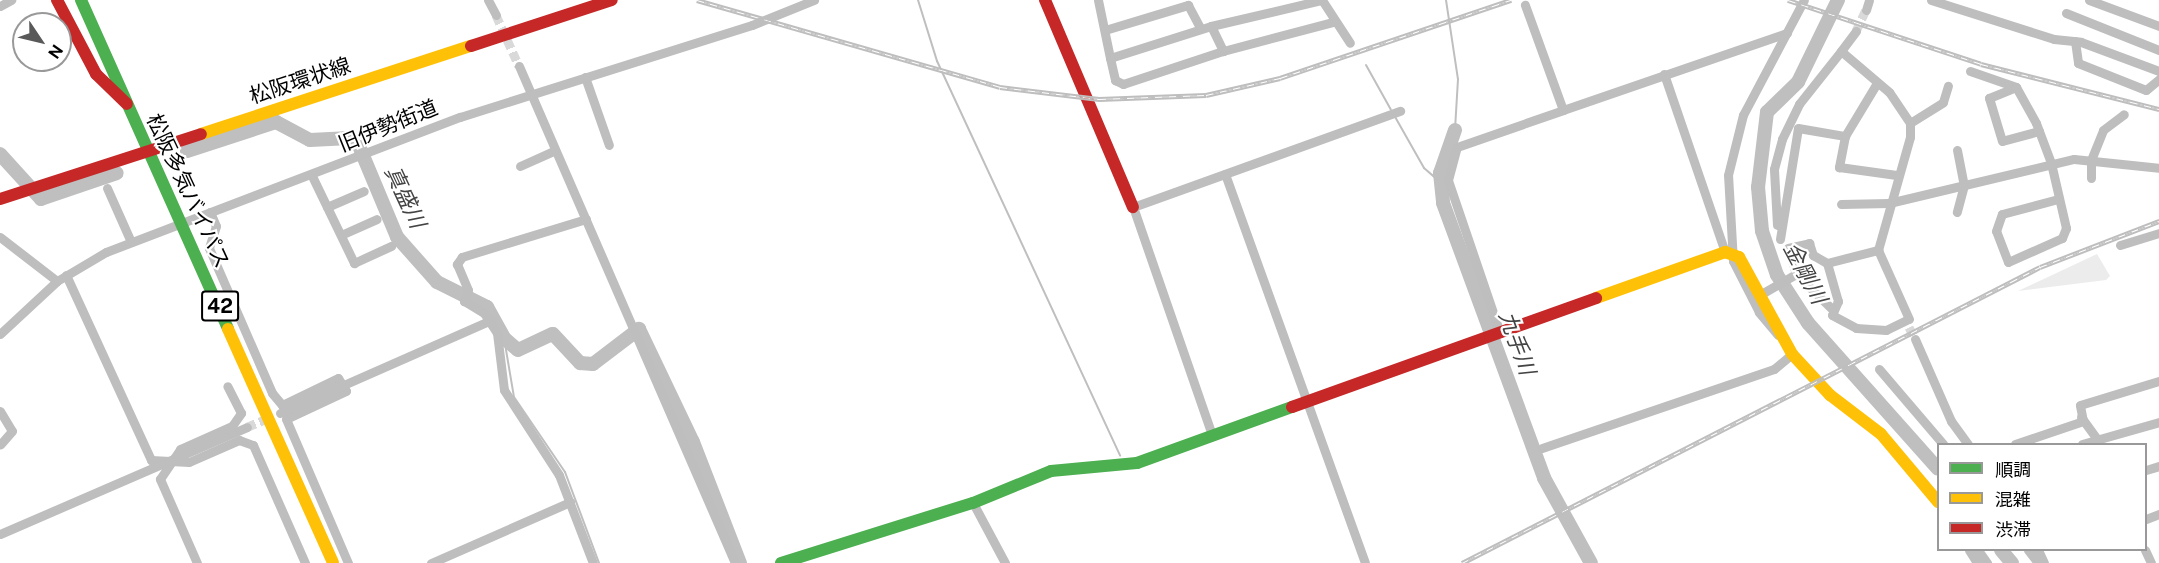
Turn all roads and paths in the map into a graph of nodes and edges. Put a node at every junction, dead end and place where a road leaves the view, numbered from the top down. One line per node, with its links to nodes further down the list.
1 (11, 0): 14 (street)
2 (57, 0): 39 (main road)
3 (81, 0): 39 (main road, 松阪多気バイパス / 42)
4 (489, 0): 16 (street)
5 (612, 0): 48 (main road, 松阪環状線)
6 (814, 0): 33 (street, 旧伊勢街道)
7 (1045, 0): 66 (main road)
8 (1098, 0): 20 (street)
9 (1322, 0): 17 (street); 19 (street)
10 (1804, 0): 22 (street)
11 (1931, 0): 23 (street)
12 (2089, 0): 18 (street)
13 (1525, 5): 40 (street)
14 (0, 6)
15 (2066, 13): 25 (street)
16 (496, 15)
17 (1333, 22): 24 (street); 26 (street)
18 (2159, 26)
19 (1206, 28): 20 (street); 26 (street); 28 (street)
20 (1105, 30): 28 (street)
21 (1856, 31): 27 (street)
22 (1787, 33): 32 (street); 81 (street)
23 (2075, 41): 31 (street); 34 (street)
24 (1350, 43)
25 (2159, 50)
26 (1223, 51): 28 (street)
27 (1841, 51): 35 (street); 75 (street)
28 (1110, 58)
29 (519, 66): 38 (street)
30 (1970, 71): 37 (street)
31 (2159, 71)
32 (1664, 74): 40 (street); 81 (street)
33 (585, 77): 38 (street, 旧伊勢街道); 46 (street)
34 (2157, 82)
35 (1876, 83): 43 (street); 45 (street)
36 (1948, 86): 43 (street)
37 (2016, 87): 44 (street); 44 (street)
38 (529, 95): 49 (street); 56 (street, 旧伊勢街道)
39 (127, 105): 48 (main road, 松阪多気バイパス / 42)
40 (1563, 110): 89 (street)
41 (1400, 111): 54 (street)
42 (2124, 114): 50 (street)
43 (1910, 123): 55 (street)
44 (2039, 131): 51 (street)
45 (1845, 136): 55 (street); 75 (street)
46 (609, 145)
47 (1957, 150): 58 (street)
48 (147, 151): 61 (main road, 松阪環状線); 71 (main road, 松阪多気バイパス / 42)
49 (554, 151): 52 (street); 70 (street)
50 (2091, 160): 51 (street); 53 (street); 57 (street)
51 (2051, 163): 58 (street); 63 (street)
52 (520, 166)
53 (2159, 168)
54 (1225, 174): 66 (street); 98 (street)
55 (1896, 175): 62 (street)
56 (312, 176): 65 (street); 67 (street, 旧伊勢街道)
57 (2091, 178)
58 (1964, 185): 62 (street); 68 (street)
59 (107, 188): 76 (street)
60 (364, 190): 65 (street)
61 (4, 198)
62 (1896, 199): 64 (street); 80 (street)
63 (2058, 199): 63 (street)
64 (1841, 204)
65 (327, 207): 73 (street)
66 (1133, 207): 105 (street)
67 (210, 212): 71 (street, 旧伊勢街道); 96 (street)
68 (1957, 212)
69 (377, 219): 73 (street)
70 (586, 219): 88 (street); 125 (street)
71 (180, 224): 76 (street, 旧伊勢街道); 121 (main road, 松阪多気バイパス / 42)
72 (2159, 233): 77 (street)
73 (341, 235): 78 (street)
74 (0, 237): 85 (street)
75 (1780, 239): 79 (street)
76 (131, 242): 84 (street, 旧伊勢街道)
77 (2120, 245)
78 (391, 246)
79 (1788, 248): 82 (street); 83 (street)
80 (1878, 249): 82 (street); 87 (street)
81 (1730, 253): 86 (main road); 89 (main road); 91 (street)
82 (1827, 263): 87 (street)
83 (1796, 274): 86 (street); 87 (street)
84 (66, 275): 85 (street, 旧伊勢街道); 112 (street)
85 (57, 281): 90 (street, 旧伊勢街道)
86 (1766, 292): 91 (main road)
87 (1831, 308)
88 (491, 320): 96 (street); 114 (street)
89 (1500, 333): 98 (main road)
90 (0, 334)
91 (1779, 335): 93 (main road)
92 (1915, 339): 108 (street)
93 (1792, 354): 111 (street); 113 (main road)
94 (1879, 369): 107 (street)
95 (2159, 381): 102 (street)
96 (342, 385): 101 (street); 122 (street)
97 (227, 386): 112 (street)
98 (1309, 401): 105 (main road); 128 (street)
99 (2076, 405): 102 (street)
100 (0, 411): 110 (street)
101 (280, 413)
102 (2083, 421): 106 (street); 109 (street)
103 (2159, 422): 106 (street)
104 (247, 428): 112 (street)
105 (1212, 435): 115 (main road)
106 (2099, 442)
107 (1942, 443)
108 (1967, 443)
109 (2018, 443)
110 (0, 446)
111 (1542, 448)
112 (170, 464): 116 (street); 119 (street); 120 (street)
113 (1937, 501)
114 (570, 502): 123 (street); 124 (street)
115 (973, 503): 126 (main road); 127 (street)
116 (0, 534)
117 (2159, 552): 118 (street)
118 (2148, 556)
119 (197, 563)
120 (305, 563)
121 (333, 563)
122 (348, 563)
123 (431, 563)
124 (593, 563)
125 (735, 563)
126 (781, 563)
127 (1005, 563)
128 (1365, 563)

